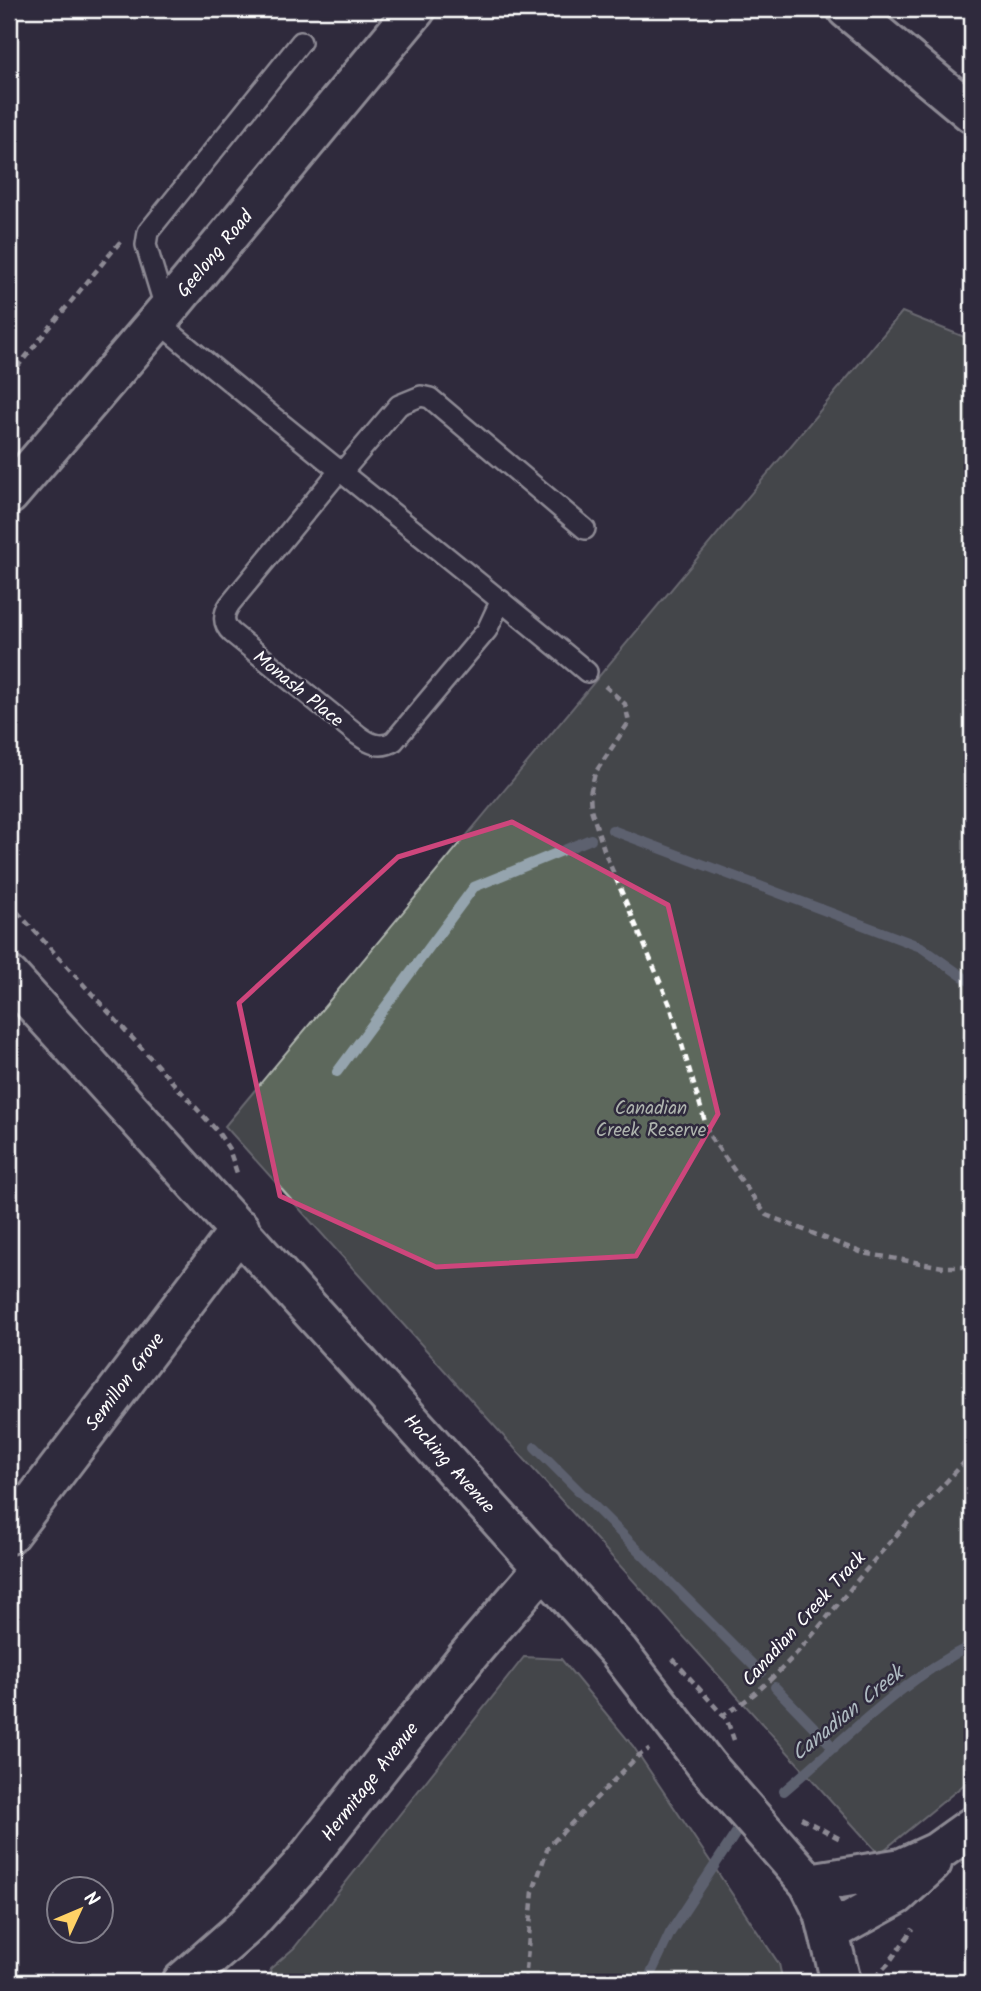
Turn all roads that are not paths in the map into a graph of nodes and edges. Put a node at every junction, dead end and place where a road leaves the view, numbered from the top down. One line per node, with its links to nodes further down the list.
1 (416, 9): 5 (street, Geelong Road)
2 (847, 9): 4 (street)
3 (302, 42): 5 (lane)
4 (972, 113)
5 (161, 316): 6 (lane); 7 (street, Geelong Road)
6 (342, 470): 8 (lane); 9 (lane); 9 (lane, Monash Place)
7 (9, 495)
8 (585, 528)
9 (501, 600): 10 (lane)
10 (587, 672)
11 (9, 975): 12 (street, Hocking Avenue)
12 (240, 1229): 13 (street, Semillon Grove); 14 (street, Hocking Avenue)
13 (9, 1534)
14 (544, 1567): 16 (street, Hocking Avenue); 18 (street, Hermitage Avenue)
15 (961, 1835): 16 (street); 17 (street)
16 (809, 1883): 17 (street, Hocking Avenue)
17 (830, 1932): 19 (street, Hocking Avenue)
18 (182, 1982)
19 (841, 1982)

